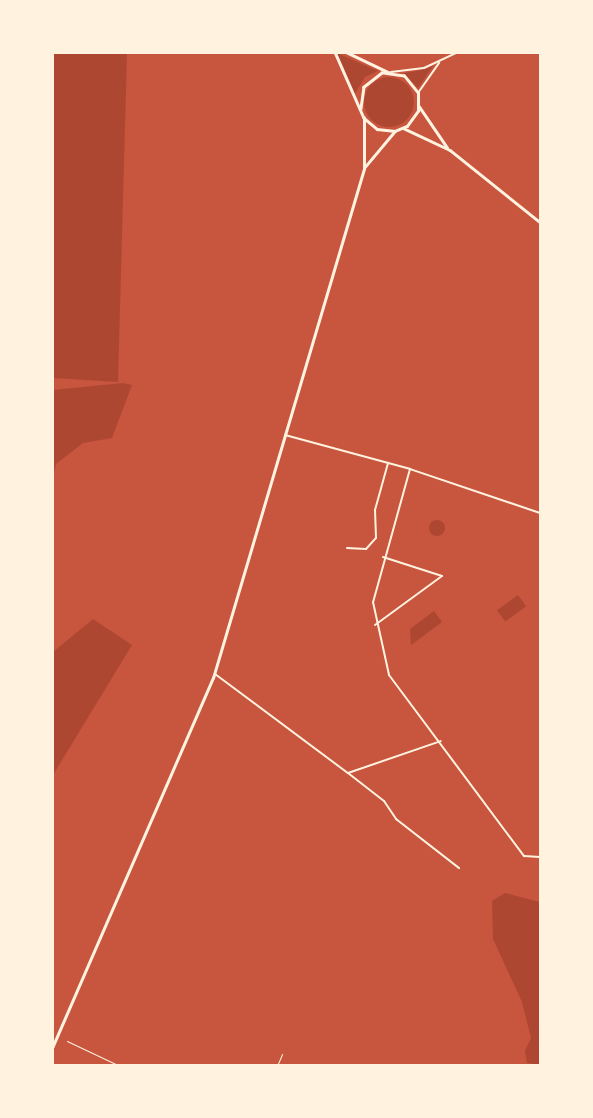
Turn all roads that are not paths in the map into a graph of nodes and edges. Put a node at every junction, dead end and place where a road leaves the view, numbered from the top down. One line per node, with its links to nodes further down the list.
1 (334, 52): 8 (street)
2 (346, 52): 5 (street)
3 (458, 52): 4 (street)
4 (440, 62): 5 (street); 6 (street)
5 (390, 72): 6 (street); 8 (street)
6 (418, 93): 7 (street)
7 (419, 106): 10 (street); 12 (street)
8 (360, 109): 9 (street)
9 (364, 118): 11 (street); 13 (street)
10 (403, 128): 11 (street); 12 (street)
11 (395, 131): 13 (street)
12 (450, 150): 14 (street)
13 (364, 169): 15 (street)
14 (540, 222)
15 (285, 435): 16 (street); 22 (street)
16 (388, 463): 17 (street); 19 (street)
17 (410, 469): 18 (street); 20 (street)
18 (540, 513)
19 (347, 548)
20 (384, 556): 21 (street); 21 (street)
21 (375, 625): 23 (street)
22 (215, 674): 24 (street); 28 (street)
23 (441, 741): 24 (street); 25 (street)
24 (348, 773): 26 (street)
25 (540, 857)
26 (459, 868)
27 (67, 1041): 30 (lane)
28 (52, 1048)
29 (282, 1054): 31 (lane)
30 (120, 1066)
31 (277, 1066)

